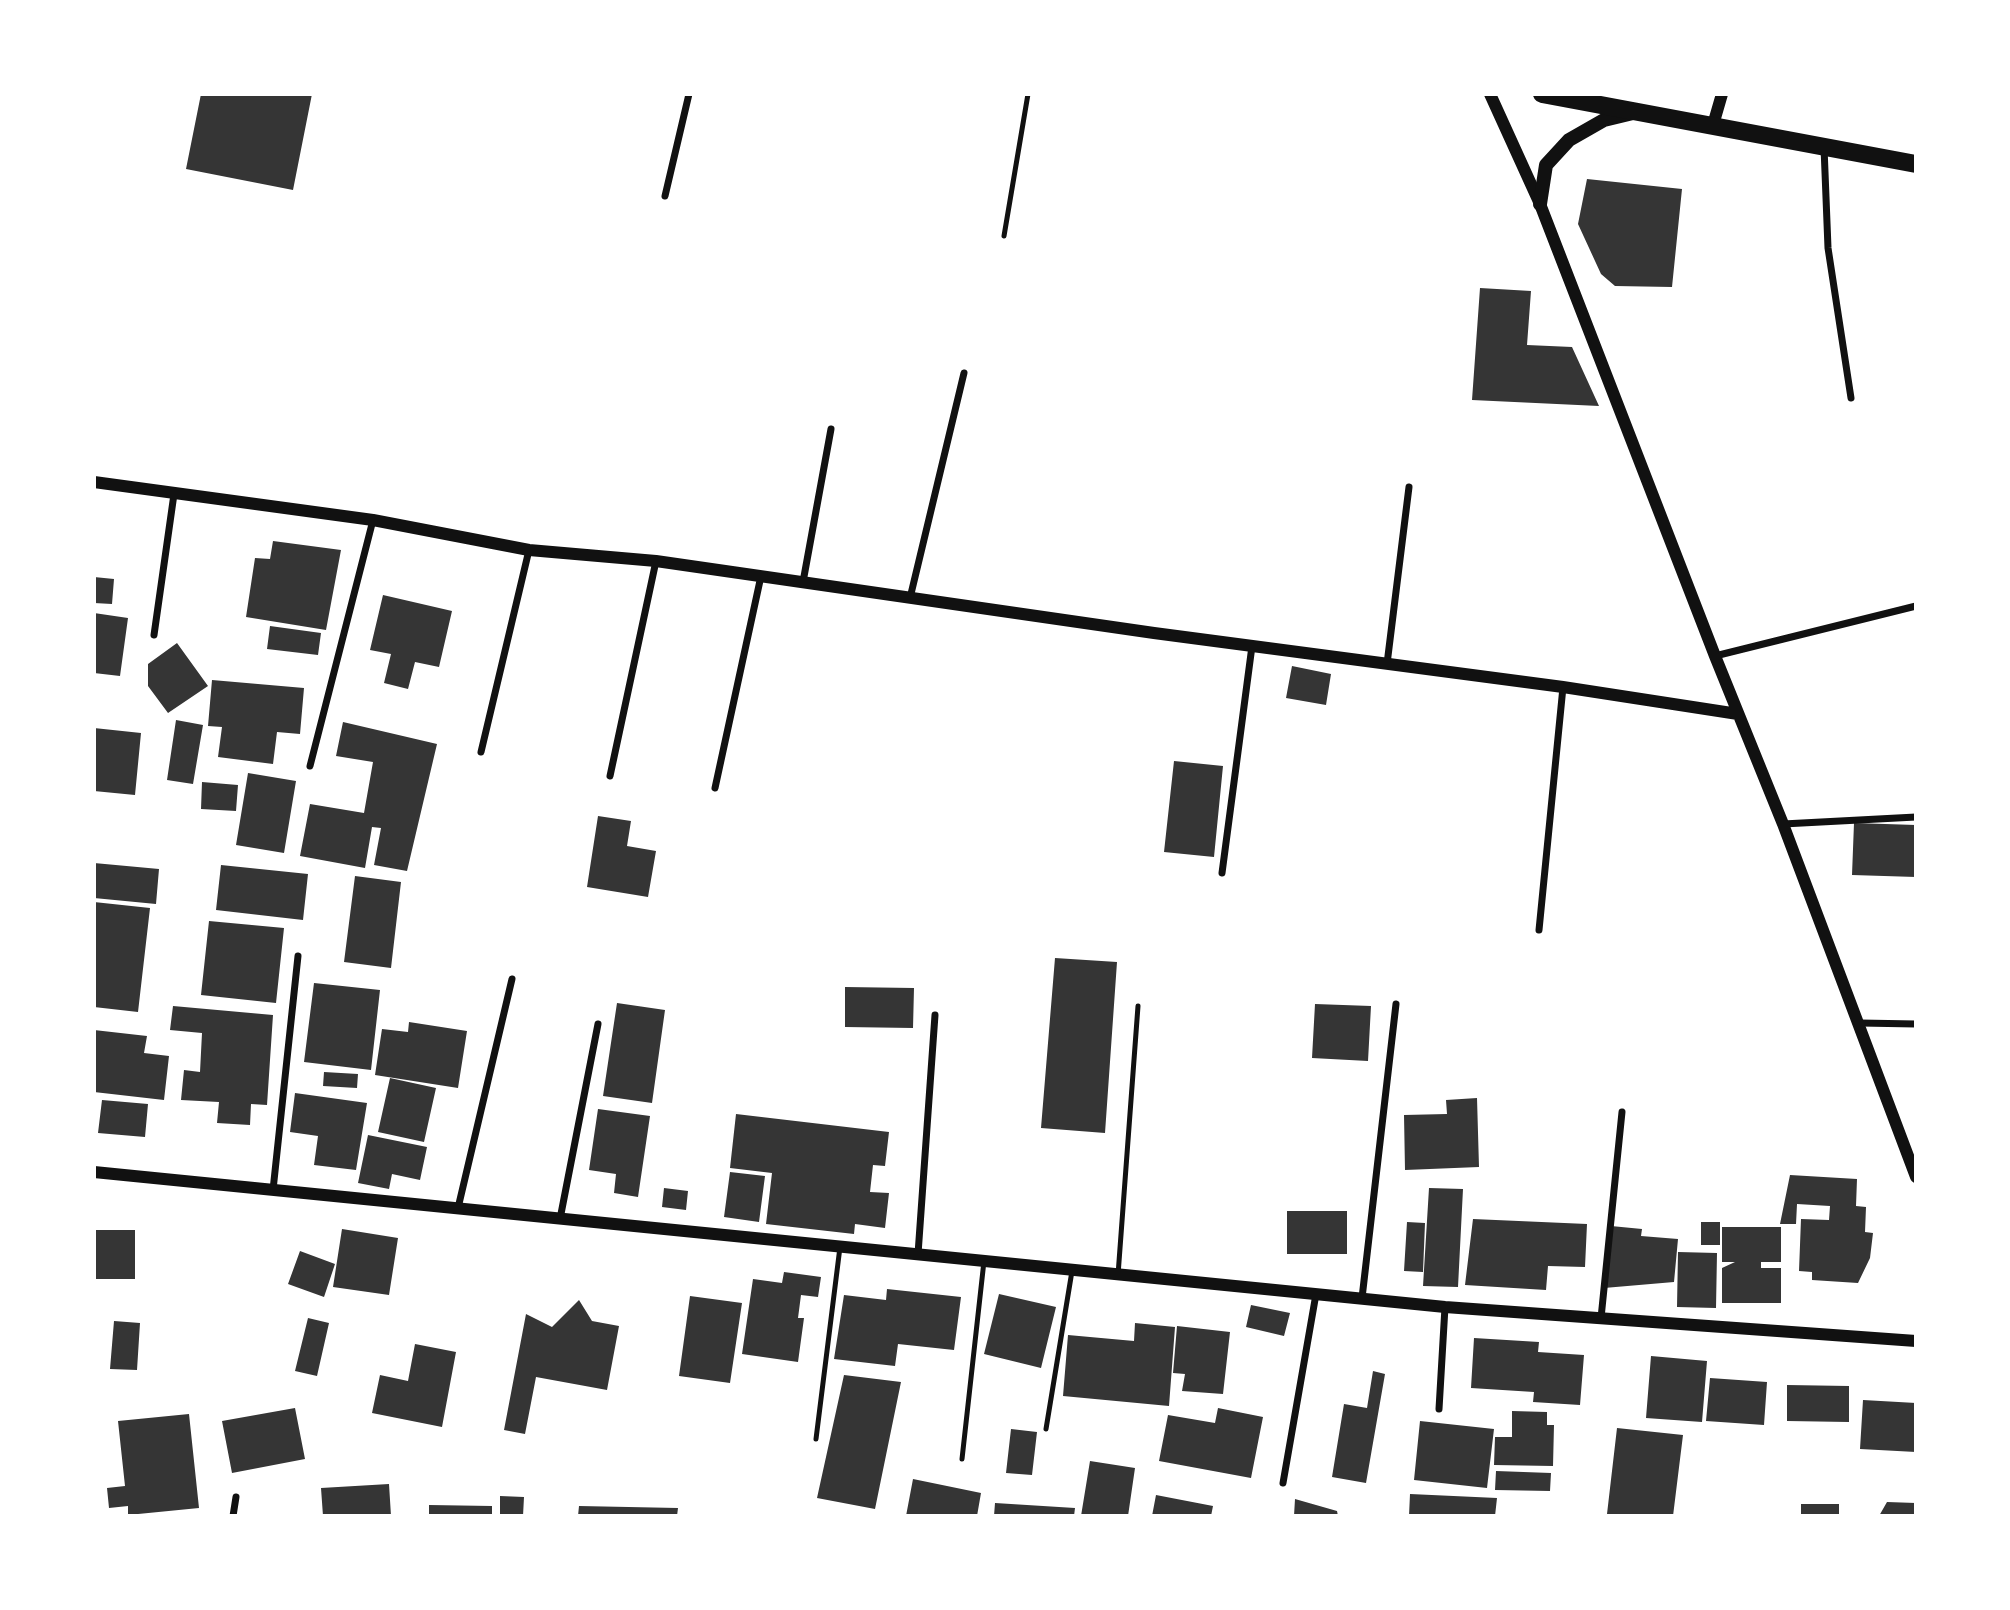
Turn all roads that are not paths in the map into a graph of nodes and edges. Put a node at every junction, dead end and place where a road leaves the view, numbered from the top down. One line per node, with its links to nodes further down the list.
1 (689, 94): 10 (street)
2 (1028, 94): 12 (lane)
3 (1490, 94): 11 (street)
4 (1542, 94): 6 (main road)
5 (1722, 94): 7 (street)
6 (1642, 111): 7 (main road); 11 (main road)
7 (1713, 125): 8 (main road)
8 (1824, 146): 9 (main road); 14 (street)
9 (1916, 164)
10 (665, 196)
11 (1540, 204): 28 (street)
12 (1004, 236)
13 (964, 373): 24 (street)
14 (1851, 398)
15 (831, 429): 23 (street)
16 (94, 482): 18 (street)
17 (1409, 487): 29 (street)
18 (174, 494): 19 (street); 26 (street)
19 (373, 520): 20 (street); 33 (street)
20 (529, 550): 21 (street); 32 (street)
21 (656, 561): 22 (street); 34 (street)
22 (761, 576): 23 (street); 35 (street)
23 (803, 582): 24 (street)
24 (910, 598): 27 (street)
25 (1916, 606): 28 (street)
26 (155, 635)
27 (1252, 646): 29 (street); 38 (street)
28 (1715, 656): 31 (street)
29 (1387, 664): 30 (street)
30 (1563, 687): 31 (street); 39 (street)
31 (1738, 714): 37 (street)
32 (481, 752)
33 (310, 766)
34 (610, 776)
35 (715, 788)
36 (1916, 817): 37 (street)
37 (1783, 824): 45 (street)
38 (1222, 873)
39 (1539, 930)
40 (298, 956): 51 (street)
41 (512, 979): 52 (street)
42 (1396, 1004): 60 (street)
43 (1138, 1006): 58 (lane)
44 (935, 1015): 55 (street)
45 (1860, 1023): 47 (street); 50 (street)
46 (598, 1024): 53 (street)
47 (1916, 1024)
48 (1622, 1112): 62 (street)
49 (94, 1172): 51 (street)
50 (1916, 1177)
51 (272, 1190): 52 (street)
52 (458, 1209): 53 (street)
53 (560, 1219): 54 (street)
54 (840, 1247): 55 (street); 66 (lane)
55 (918, 1254): 56 (street)
56 (984, 1261): 57 (street); 67 (lane)
57 (1072, 1270): 58 (street); 65 (lane)
58 (1118, 1275): 59 (street)
59 (1316, 1294): 60 (street); 68 (street)
60 (1362, 1298): 61 (street)
61 (1445, 1307): 62 (street); 64 (street)
62 (1601, 1318): 63 (street)
63 (1916, 1341)
64 (1439, 1409)
65 (1045, 1429)
66 (816, 1439)
67 (962, 1459)
68 (1283, 1483)
69 (236, 1497): 70 (street)
70 (233, 1516)

